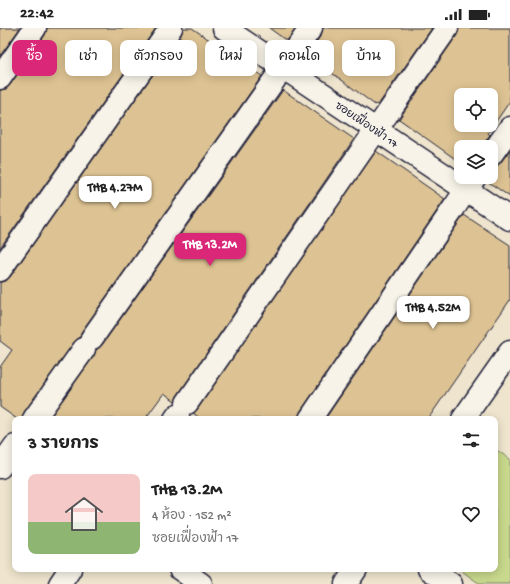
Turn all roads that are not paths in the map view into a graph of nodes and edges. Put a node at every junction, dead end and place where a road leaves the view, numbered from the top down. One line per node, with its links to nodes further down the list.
1 (35, 28): 10 (street)
2 (171, 28): 18 (street)
3 (224, 28): 7 (street, ซอยเฟื่องฟ้า 17)
4 (311, 28): 6 (street)
5 (448, 28): 12 (street)
6 (303, 40)
7 (265, 56)
8 (277, 76): 21 (street)
9 (295, 76): 12 (street, ซอยเฟื่องฟ้า 17)
10 (0, 78)
11 (510, 128): 13 (street)
12 (376, 130): 14 (street, ซอยเฟื่องฟ้า 17); 20 (street)
13 (498, 145)
14 (454, 174)
15 (470, 184): 22 (street)
16 (472, 184): 17 (street, ซอยเฟื่องฟ้า 17)
17 (510, 219)
18 (0, 270)
19 (510, 352): 23 (street)
20 (180, 412)
21 (36, 416)
22 (312, 416)
23 (465, 416)
24 (68, 572): 27 (street)
25 (354, 572): 28 (street)
26 (433, 572): 29 (street)
27 (60, 584)
28 (346, 584)
29 (451, 584)

